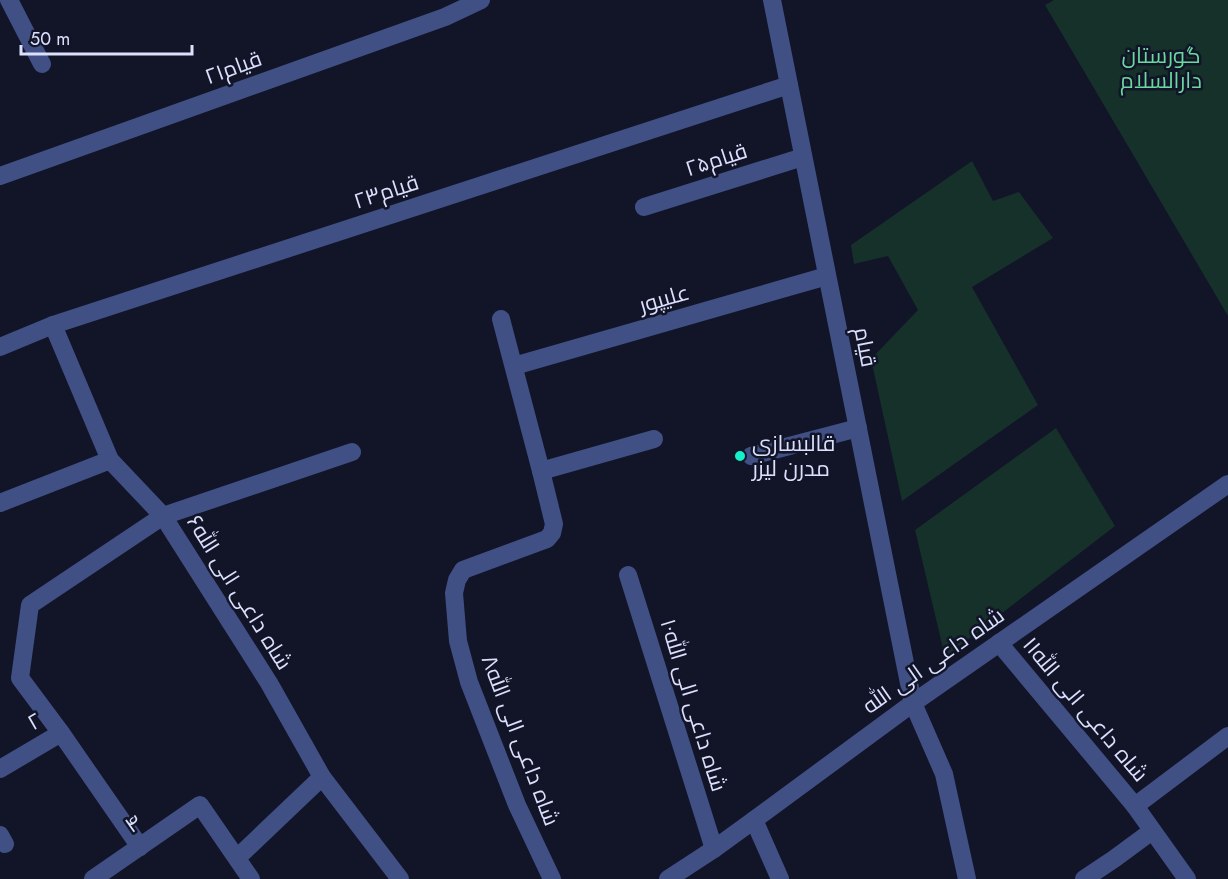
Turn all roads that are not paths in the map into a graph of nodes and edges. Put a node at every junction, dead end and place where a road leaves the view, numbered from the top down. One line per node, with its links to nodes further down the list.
1 (9, 0): 4 (street)
2 (481, 0): 7 (street, قیام۲۱)
3 (772, 0): 5 (street, قیام)
4 (42, 64)
5 (789, 85): 6 (street, قیام); 11 (street, قیام۲۳)
6 (803, 157): 8 (street, قیام۲۵); 9 (street, قیام)
7 (0, 176)
8 (644, 207)
9 (828, 276): 13 (street, علیپور); 14 (street, قیام)
10 (501, 319): 13 (street)
11 (53, 325): 12 (street, قیام۲۳); 18 (street, شاه داعی الی الله۶)
12 (0, 347)
13 (514, 366): 19 (street)
14 (858, 428): 17 (street); 25 (street, قیام)
15 (654, 439): 19 (street)
16 (352, 452): 22 (street)
17 (751, 456)
18 (110, 460): 21 (street); 22 (street, شاه داعی الی الله۶)
19 (542, 471): 39 (street, شاه داعی الی الله۸)
20 (1228, 484): 24 (street, شاه داعی الی الله)
21 (0, 503)
22 (163, 516): 26 (street); 29 (street, شاه داعی الی الله۶)
23 (628, 575): 34 (street, شاه داعی الی الله۱۰)
24 (999, 643): 25 (street, شاه داعی الی الله); 30 (street, شاه داعی الی الله۱۱)
25 (913, 703): 31 (street, شاه داعی الی الله); 42 (street, قیام)
26 (61, 733): 28 (street, ۲); 33 (street)
27 (1228, 736): 30 (street)
28 (0, 769)
29 (322, 777): 35 (street); 38 (street, شاه داعی الی الله۶)
30 (1135, 806): 32 (street, شاه داعی الی الله۱۱)
31 (754, 820): 34 (street, شاه داعی الی الله); 41 (street)
32 (1152, 831): 43 (street); 44 (street, شاه داعی الی الله۱۱)
33 (140, 847): 35 (street, ۴); 36 (street, ۴)
34 (714, 849): 40 (street, شاه داعی الی الله)
35 (237, 858): 37 (street)
36 (93, 879)
37 (251, 879)
38 (400, 879)
39 (552, 879)
40 (668, 879)
41 (780, 879)
42 (967, 879)
43 (1083, 879)
44 (1187, 879)

